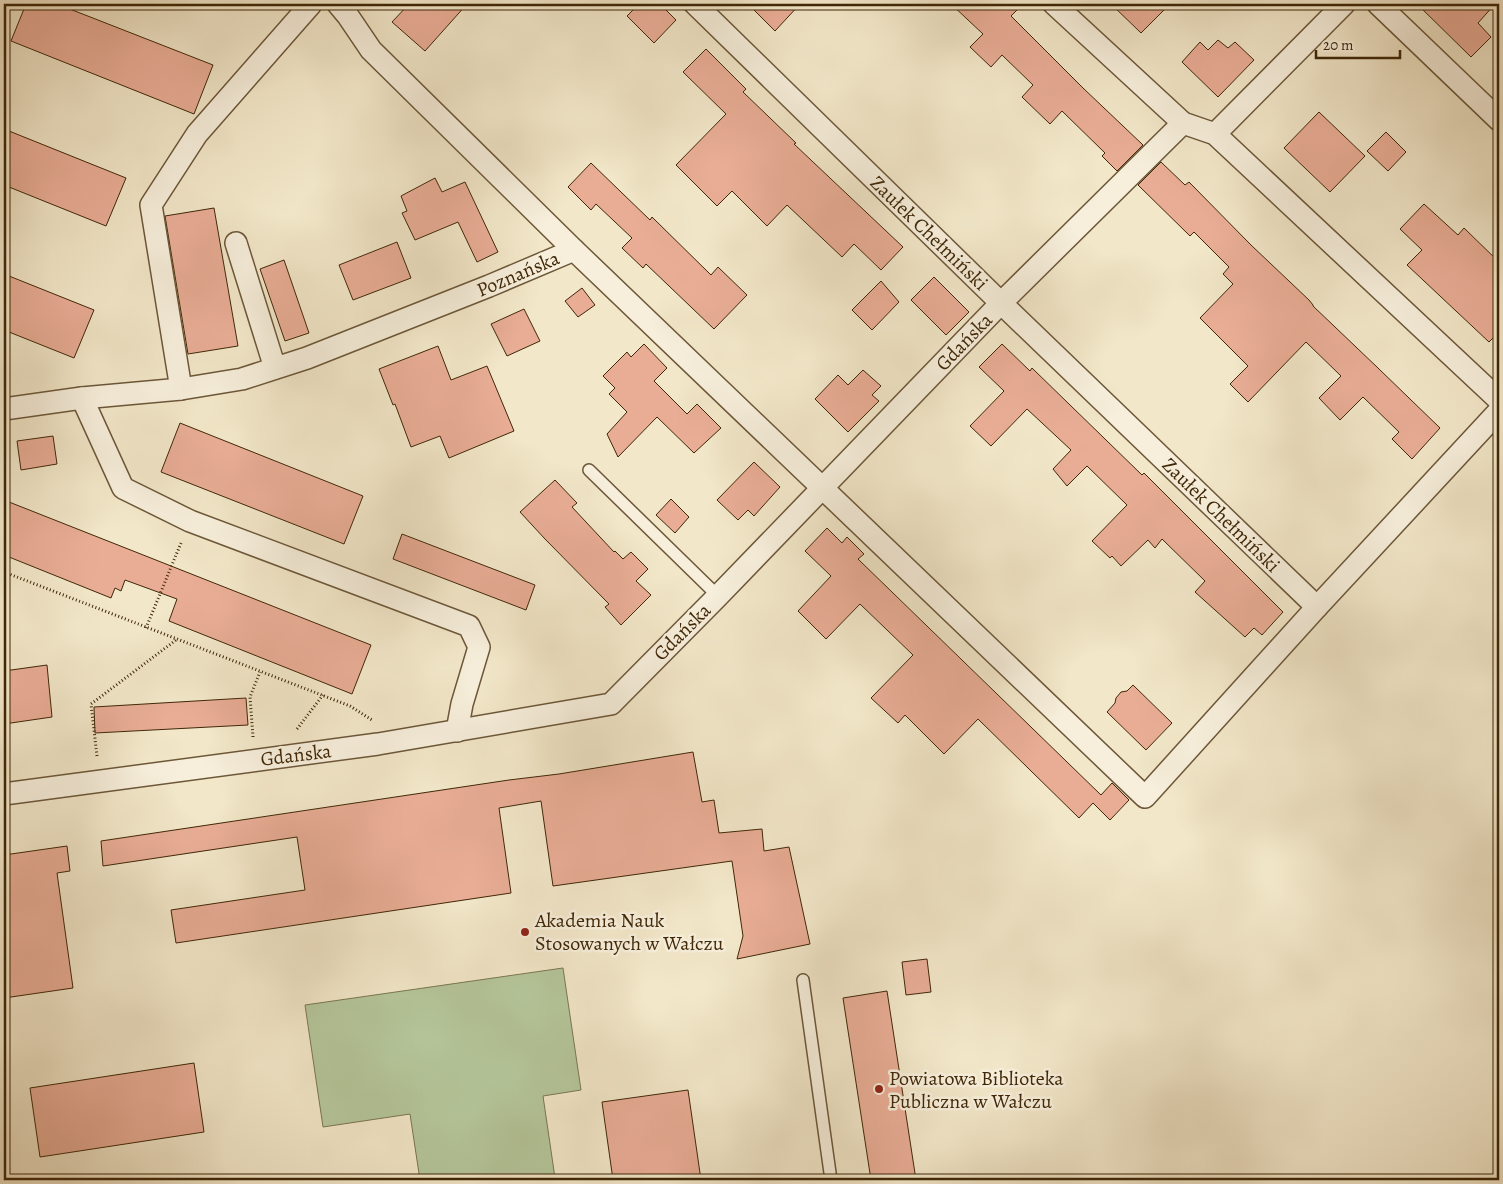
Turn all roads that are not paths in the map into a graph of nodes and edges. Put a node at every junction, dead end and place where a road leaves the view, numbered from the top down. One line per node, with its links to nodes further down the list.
1 (311, 4): 14 (street)
2 (695, 4): 12 (street, Zaułek Chełmiński)
3 (1054, 4): 8 (street)
4 (1344, 4): 9 (street)
5 (1378, 4): 7 (street)
6 (348, 8): 11 (street, Poznańska)
7 (1499, 120)
8 (1183, 123): 9 (street); 12 (street, Gdańska)
9 (1215, 134): 16 (street)
10 (236, 243): 13 (street)
11 (574, 250): 13 (street, Poznańska); 20 (street)
12 (1001, 304): 20 (street, Gdańska); 22 (street, Zaułek Chełmiński)
13 (275, 368): 14 (street, Poznańska)
14 (181, 389): 15 (street, Poznańska)
15 (82, 398): 17 (street, Poznańska); 23 (street)
16 (1499, 400)
17 (4, 409)
18 (1499, 411): 22 (street)
19 (589, 470): 21 (lane)
20 (822, 488): 21 (street, Gdańska); 22 (street)
21 (718, 596): 23 (street, Gdańska)
22 (1316, 607)
23 (457, 731): 24 (street, Gdańska)
24 (4, 794)
25 (803, 980): 26 (lane)
26 (831, 1180)

